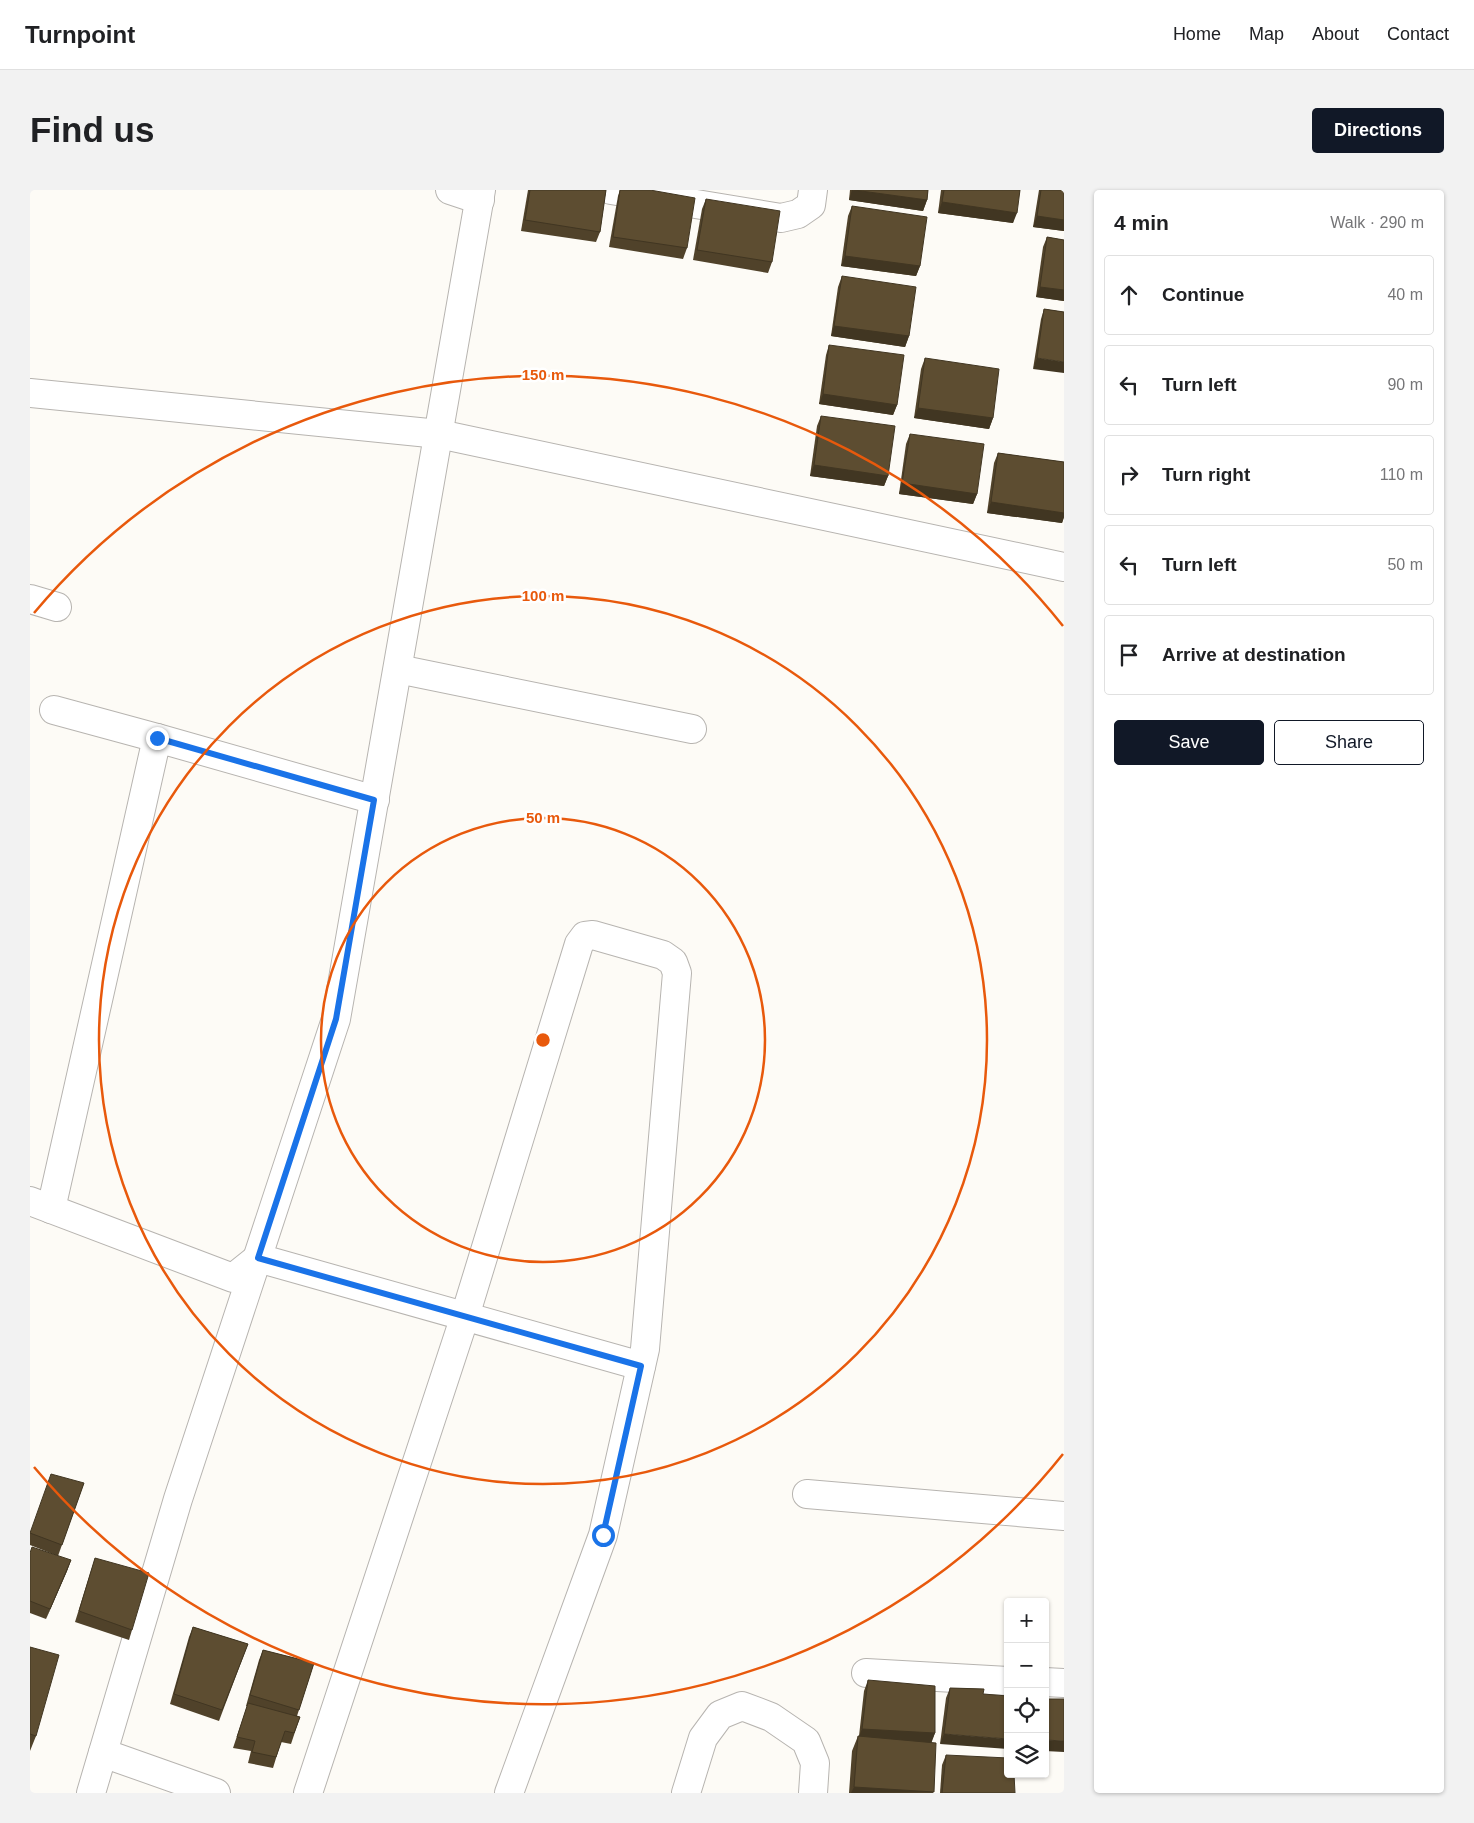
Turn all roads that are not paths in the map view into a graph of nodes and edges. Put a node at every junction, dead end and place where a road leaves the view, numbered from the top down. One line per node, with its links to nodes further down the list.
1 (450, 190): 4 (street)
2 (611, 190): 3 (street)
3 (813, 190)
4 (480, 195): 6 (street)
5 (30, 393): 6 (street)
6 (439, 434): 7 (street); 10 (street)
7 (1064, 567)
8 (30, 599): 9 (street)
9 (57, 607)
10 (398, 669): 12 (street); 14 (street)
11 (54, 710): 13 (street)
12 (692, 729)
13 (157, 738): 14 (street); 15 (street)
14 (374, 800): 16 (street)
15 (40, 1205): 16 (street)
16 (258, 1258): 17 (street); 25 (street)
17 (465, 1316): 18 (street); 18 (street); 28 (street)
18 (641, 1366): 29 (street)
19 (807, 1494): 20 (street)
20 (1064, 1516)
21 (866, 1673): 22 (street)
22 (1004, 1680)
23 (1049, 1682): 24 (street)
24 (1064, 1683)
25 (104, 1753): 26 (street); 27 (street)
26 (91, 1793)
27 (216, 1793)
28 (308, 1793)
29 (509, 1793)
30 (686, 1793): 31 (street)
31 (813, 1793)

